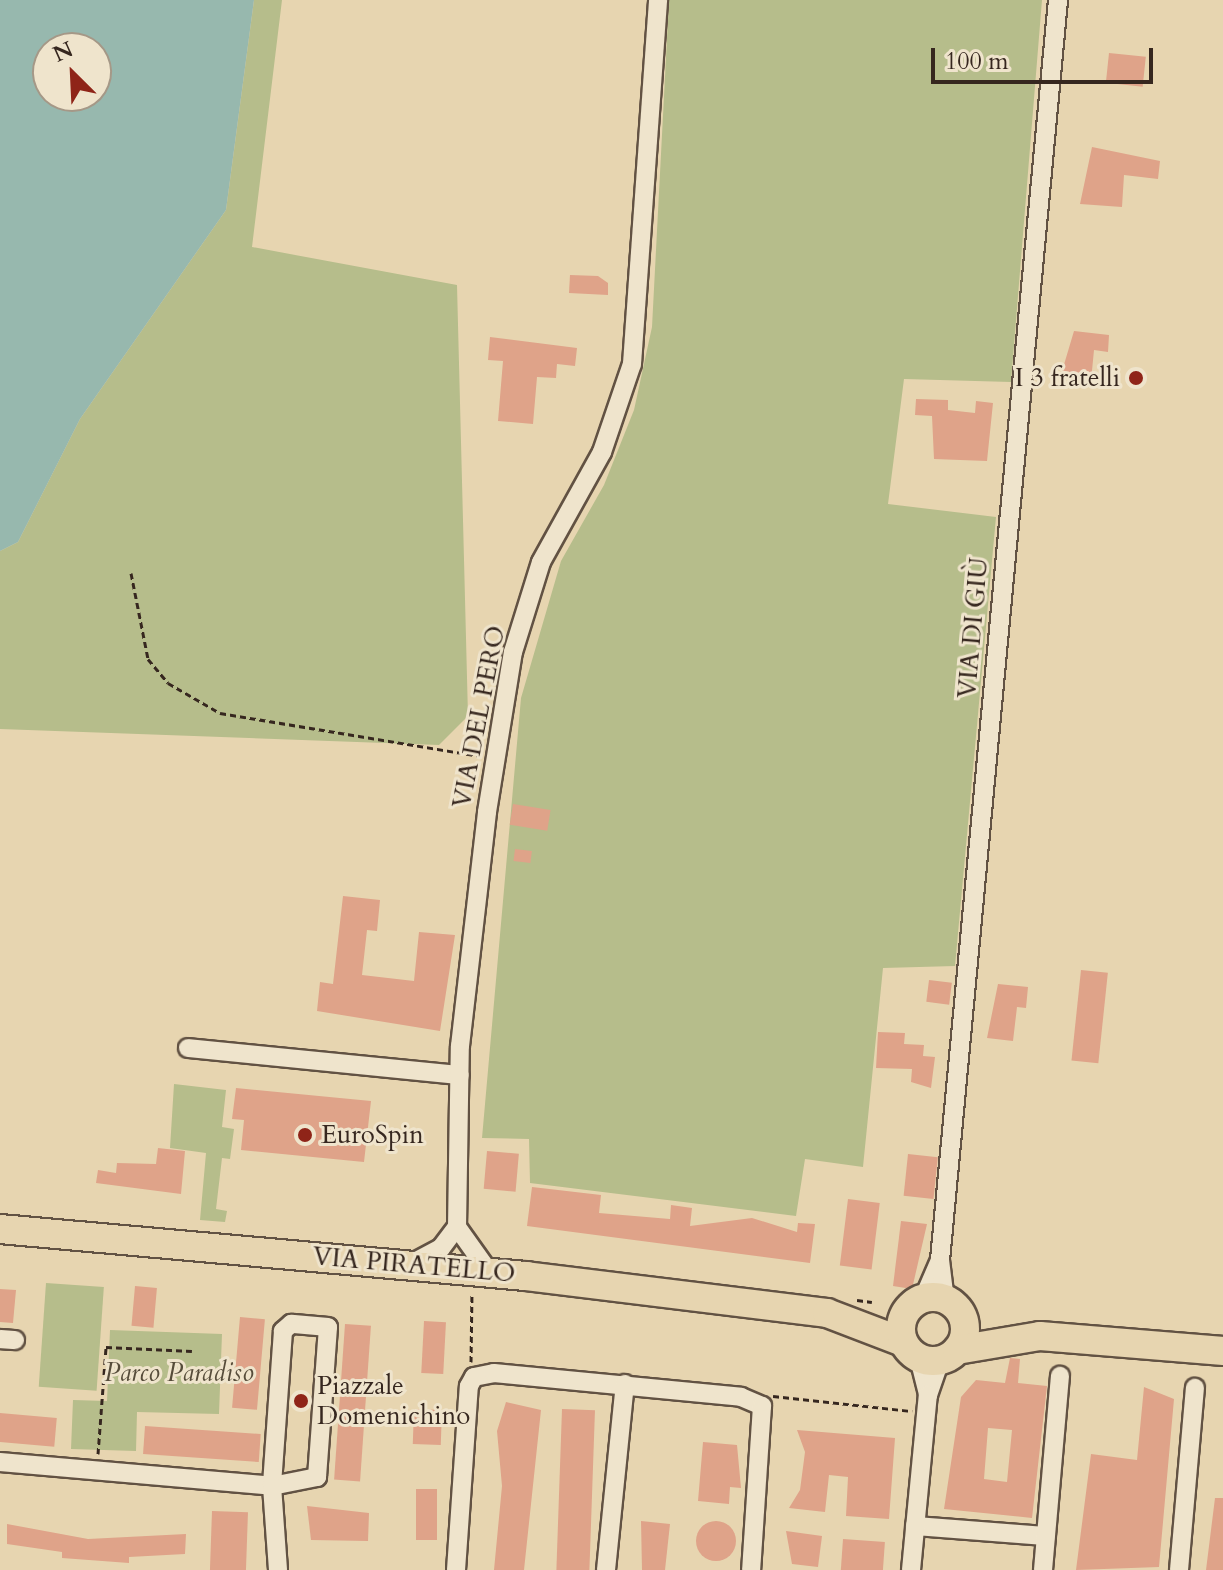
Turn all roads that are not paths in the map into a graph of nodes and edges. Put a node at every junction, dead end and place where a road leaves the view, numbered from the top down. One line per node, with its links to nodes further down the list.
1 (658, 0): 4 (street, VIA DEL PERO)
2 (1058, 0): 9 (street, VIA DI GIÙ)
3 (188, 1048): 4 (street)
4 (460, 1075): 5 (street, VIA DEL PERO)
5 (457, 1227): 7 (street); 8 (street)
6 (0, 1229): 7 (main road, VIA PIRATELLO)
7 (409, 1265): 8 (main road, VIA PIRATELLO)
8 (487, 1282): 10 (main road, VIA PIRATELLO)
9 (934, 1304): 10 (main road, VIA PIRATELLO); 11 (main road, VIA PIRATELLO); 13 (main road); 13 (main road)
10 (827, 1313): 13 (main road, VIA PIRATELLO)
11 (1040, 1336): 12 (main road, VIA PIRATELLO); 13 (main road, VIA PIRATELLO)
12 (1223, 1351)
13 (930, 1352): 19 (street)
14 (1060, 1376): 20 (street)
15 (625, 1384): 22 (street); 23 (street); 24 (street)
16 (1195, 1388): 27 (street)
17 (0, 1462): 18 (street)
18 (272, 1486): 18 (street); 21 (street)
19 (915, 1526): 20 (street); 25 (street)
20 (1046, 1536): 26 (street)
21 (278, 1570)
22 (456, 1570)
23 (606, 1570)
24 (751, 1570)
25 (911, 1570)
26 (1043, 1570)
27 (1179, 1570)

